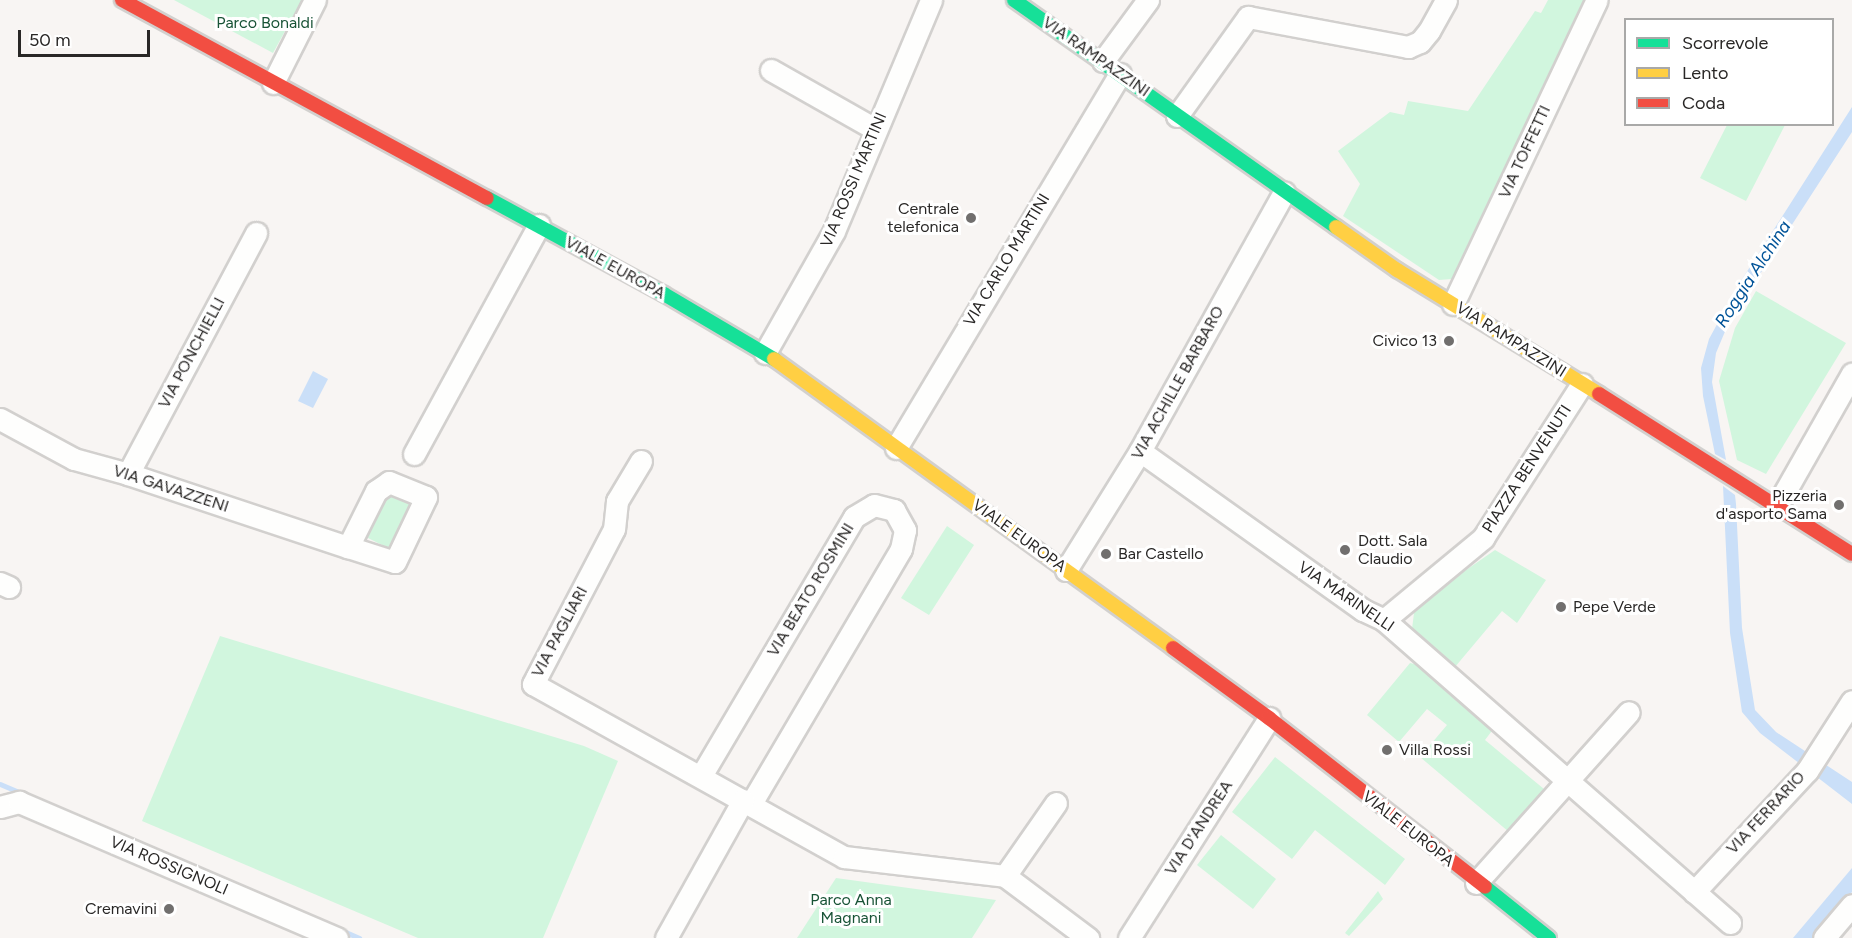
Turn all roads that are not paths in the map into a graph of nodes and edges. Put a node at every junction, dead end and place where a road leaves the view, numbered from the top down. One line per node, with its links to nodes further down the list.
1 (123, 0): 10 (street, VIALE EUROPA)
2 (315, 0): 10 (street)
3 (931, 0): 12 (street, VIA ROSSI MARTINI)
4 (1148, 0): 8 (street, VIA CARLO MARTINI)
5 (1446, 0): 11 (street)
6 (1597, 0): 16 (street, VIA TOFFETTI)
7 (1020, 2): 8 (street, VIA RAMPAZZINI)
8 (1111, 67): 11 (street, VIA RAMPAZZINI); 21 (street, VIA CARLO MARTINI)
9 (771, 70): 12 (street)
10 (273, 83): 14 (street, VIALE EUROPA)
11 (1177, 116): 13 (street, VIA RAMPAZZINI)
12 (875, 129): 17 (street, VIA ROSSI MARTINI)
13 (1284, 192): 16 (street, VIA RAMPAZZINI); 22 (street, VIA ACHILLE BARBARO)
14 (539, 225): 17 (street, VIALE EUROPA); 23 (street)
15 (256, 233): 25 (street, VIA PONCHIELLI)
16 (1453, 304): 19 (street, VIA RAMPAZZINI)
17 (765, 353): 21 (street, VIALE EUROPA)
18 (1852, 375): 26 (street)
19 (1582, 384): 26 (street, VIA RAMPAZZINI); 30 (street, PIAZZA BENVENUTI)
20 (0, 419): 25 (street, VIA GAVAZZENI)
21 (897, 448): 29 (street, VIALE EUROPA)
22 (1140, 451): 29 (street, VIA ACHILLE BARBARO); 30 (street, VIA MARINELLI)
23 (414, 454)
24 (641, 461): 34 (street, VIA PAGLIARI)
25 (128, 474): 27 (street, VIA GAVAZZENI)
26 (1778, 504): 28 (street, VIA RAMPAZZINI)
27 (348, 547)
28 (1852, 554)
29 (1066, 570): 33 (street, VIALE EUROPA)
30 (1384, 620): 35 (street, VIA MARINELLI)
31 (1852, 701): 41 (street, VIA FERRARIO)
32 (1629, 712): 35 (street)
33 (1269, 718): 40 (street, VIALE EUROPA); 47 (street, VIA D'ANDREA)
34 (701, 776): 36 (street, VIA PAGLIARI); 36 (street, VIA BEATO ROSMINI)
35 (1568, 780): 40 (street); 41 (street, VIA MARINELLI)
36 (747, 802): 39 (street, VIA PAGLIARI); 45 (street)
37 (1056, 803): 39 (street)
38 (0, 807): 44 (street, VIA ROSSIGNOLI)
39 (1005, 876): 46 (street)
40 (1476, 883): 48 (street, VIALE EUROPA); 49 (street, VIALE EUROPA)
41 (1694, 892): 43 (street, VIA MARINELLI)
42 (1852, 905): 50 (street)
43 (1730, 923)
44 (337, 938)
45 (666, 938)
46 (1088, 938)
47 (1129, 938)
48 (1529, 938)
49 (1549, 938)
50 (1824, 938)

